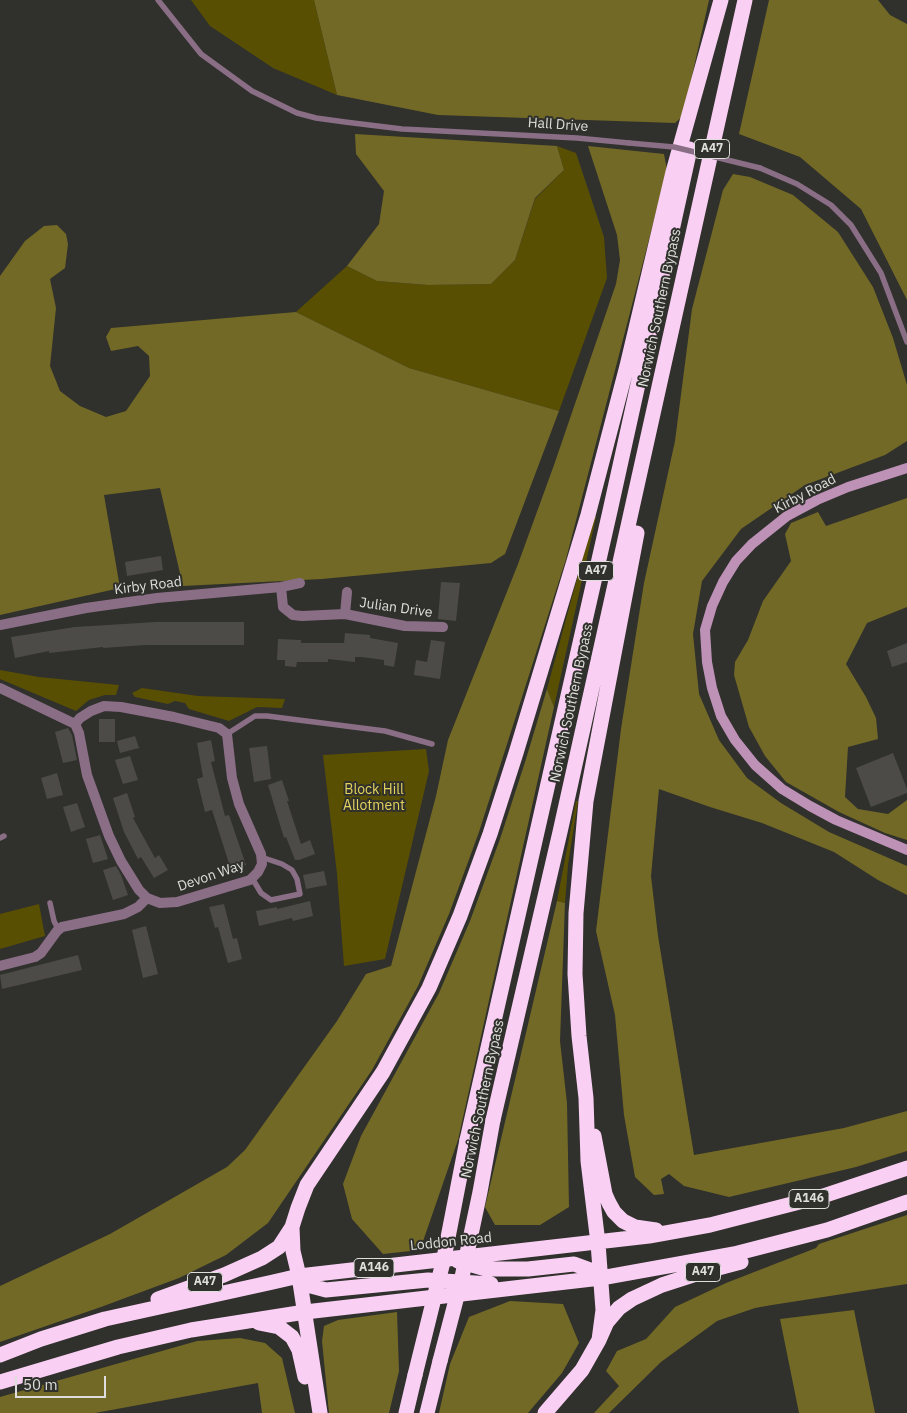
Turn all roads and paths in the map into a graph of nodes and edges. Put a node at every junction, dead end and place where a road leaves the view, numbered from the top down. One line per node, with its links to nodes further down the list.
1 (158, 0): 5 (lane, Hall Drive, bridge)
2 (721, 0): 28 (highway, A47); 43 (highway, Norwich Southern Bypass / A47, bridge)
3 (745, 0): 4 (highway, Norwich Southern Bypass / A47)
4 (678, 297): 24 (highway, A47); 44 (highway, Norwich Southern Bypass / A47, bridge)
5 (907, 342)
6 (907, 468): 17 (street, Kirby Road)
7 (300, 583): 8 (street, Kirby Road)
8 (281, 587): 10 (street, Julian Drive); 11 (street, Kirby Road)
9 (347, 592): 10 (street, Julian Drive)
10 (345, 614): 12 (street, Julian Drive)
11 (0, 625)
12 (443, 627)
13 (0, 688): 14 (street)
14 (75, 724): 15 (street); 20 (street)
15 (227, 734): 16 (lane); 18 (street, Devon Way)
16 (432, 744)
17 (907, 850)
18 (261, 857): 19 (street, Devon Way); 19 (lane)
19 (252, 878): 20 (street, Devon Way)
20 (148, 898): 22 (street)
21 (50, 903): 22 (lane)
22 (58, 929): 23 (street)
23 (0, 966)
24 (586, 1098): 27 (highway, A47); 30 (highway, A47)
25 (907, 1168): 27 (highway, Loddon Road / A146)
26 (907, 1202): 29 (highway, A146)
27 (710, 1225): 30 (highway, Loddon Road / A146)
28 (292, 1227): 32 (highway, A47); 36 (highway, A47)
29 (827, 1230): 33 (highway, A146); 38 (highway, A47)
30 (598, 1243): 31 (highway, Loddon Road / A146); 33 (highway, A47)
31 (448, 1259): 32 (highway, Loddon Road / A146); 33 (highway)
32 (300, 1276): 34 (highway); 35 (highway, A47); 36 (highway, Loddon Road / A146)
33 (601, 1278): 34 (highway, A146); 38 (highway, A47)
34 (525, 1287): 35 (highway, A146)
35 (305, 1312): 37 (highway, A146); 42 (highway, A47)
36 (105, 1319): 39 (highway, Loddon Road / A146)
37 (240, 1322): 40 (highway, A146); 41 (highway)
38 (599, 1340): 45 (highway, A47)
39 (0, 1355)
40 (0, 1382)
41 (310, 1413)
42 (320, 1413)
43 (406, 1413)
44 (427, 1413)
45 (545, 1413)

